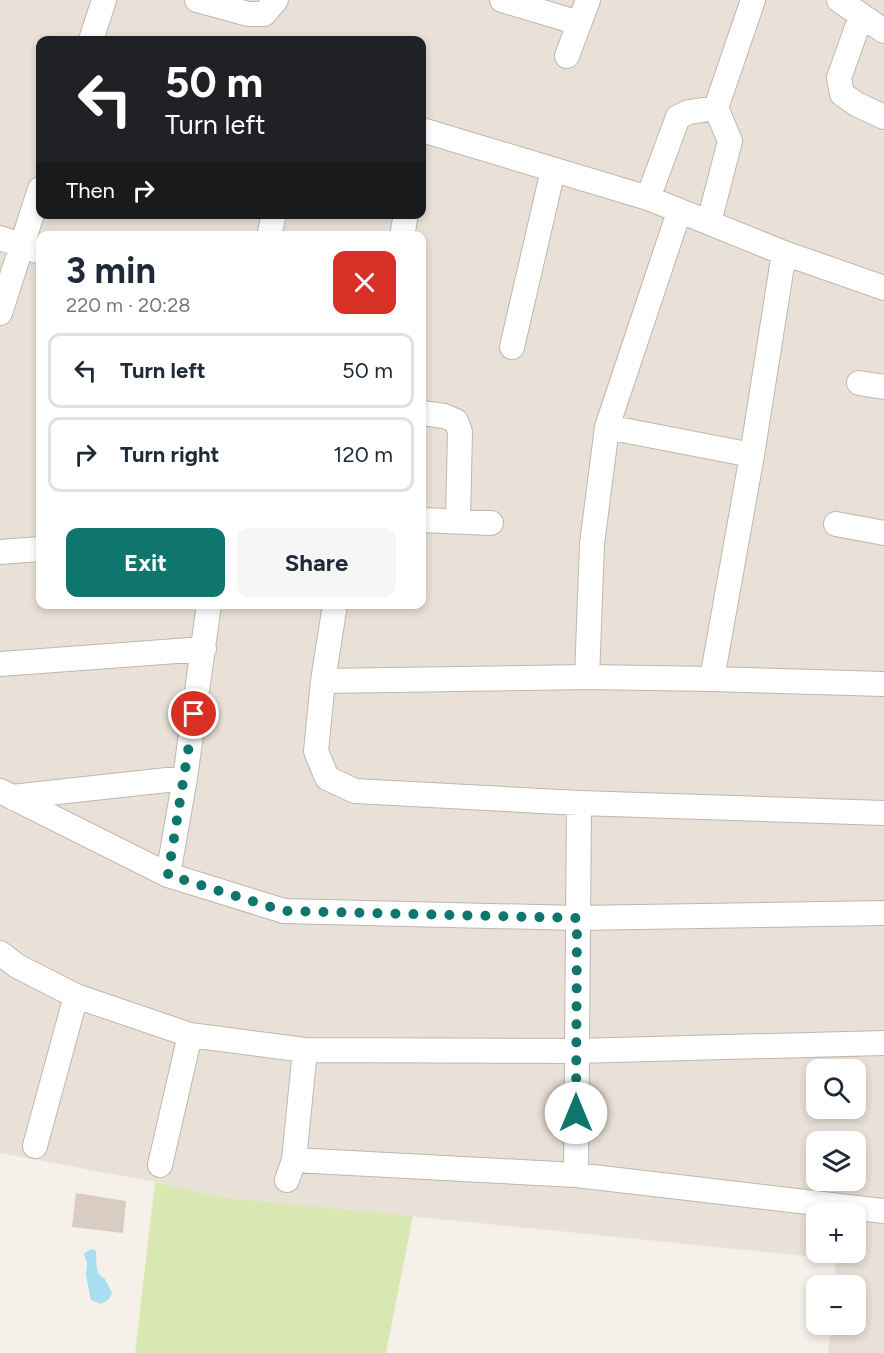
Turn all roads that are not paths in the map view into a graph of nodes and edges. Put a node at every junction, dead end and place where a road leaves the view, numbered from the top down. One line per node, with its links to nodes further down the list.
1 (104, 0): 11 (street)
2 (197, 0): 3 (street)
3 (276, 0)
4 (502, 0): 9 (street)
5 (588, 0): 9 (street)
6 (753, 0): 13 (street)
7 (839, 0): 8 (street)
8 (861, 16): 10 (street); 14 (street)
9 (579, 23): 12 (street)
10 (884, 31)
11 (92, 36)
12 (567, 57)
13 (716, 108): 17 (street); 20 (street)
14 (884, 117)
15 (426, 134): 16 (street)
16 (553, 170): 17 (street); 25 (street)
17 (648, 198): 19 (street)
18 (36, 201): 21 (street)
19 (679, 212): 20 (street); 29 (street)
20 (709, 222): 22 (street)
21 (21, 245): 24 (street)
22 (783, 253): 23 (street); 30 (street)
23 (884, 288)
24 (0, 313)
25 (512, 347)
26 (859, 383): 27 (street)
27 (884, 387)
28 (426, 413): 32 (street)
29 (607, 427): 30 (street); 42 (street)
30 (752, 455): 43 (street)
31 (426, 520): 32 (street)
32 (458, 520): 33 (street)
33 (491, 523)
34 (836, 524): 35 (street)
35 (884, 533)
36 (36, 549): 37 (street)
37 (0, 552)
38 (208, 609): 40 (street)
39 (334, 609): 44 (street)
40 (204, 649): 41 (street); 46 (street)
41 (0, 664)
42 (587, 677): 43 (street); 44 (street)
43 (712, 679): 45 (street)
44 (323, 681): 48 (street)
45 (884, 684)
46 (185, 778): 47 (street); 50 (street)
47 (6, 794): 50 (street)
48 (579, 803): 49 (street); 52 (street)
49 (884, 813)
50 (168, 875): 52 (street)
51 (884, 913): 52 (street)
52 (577, 918): 58 (street)
53 (0, 953): 54 (street)
54 (76, 996): 55 (street); 59 (street)
55 (190, 1035): 57 (street); 60 (street)
56 (884, 1043): 58 (street)
57 (305, 1050): 58 (street); 61 (street)
58 (576, 1051): 61 (street)
59 (35, 1146)
60 (160, 1165)
61 (576, 1175): 62 (street)
62 (884, 1211)

